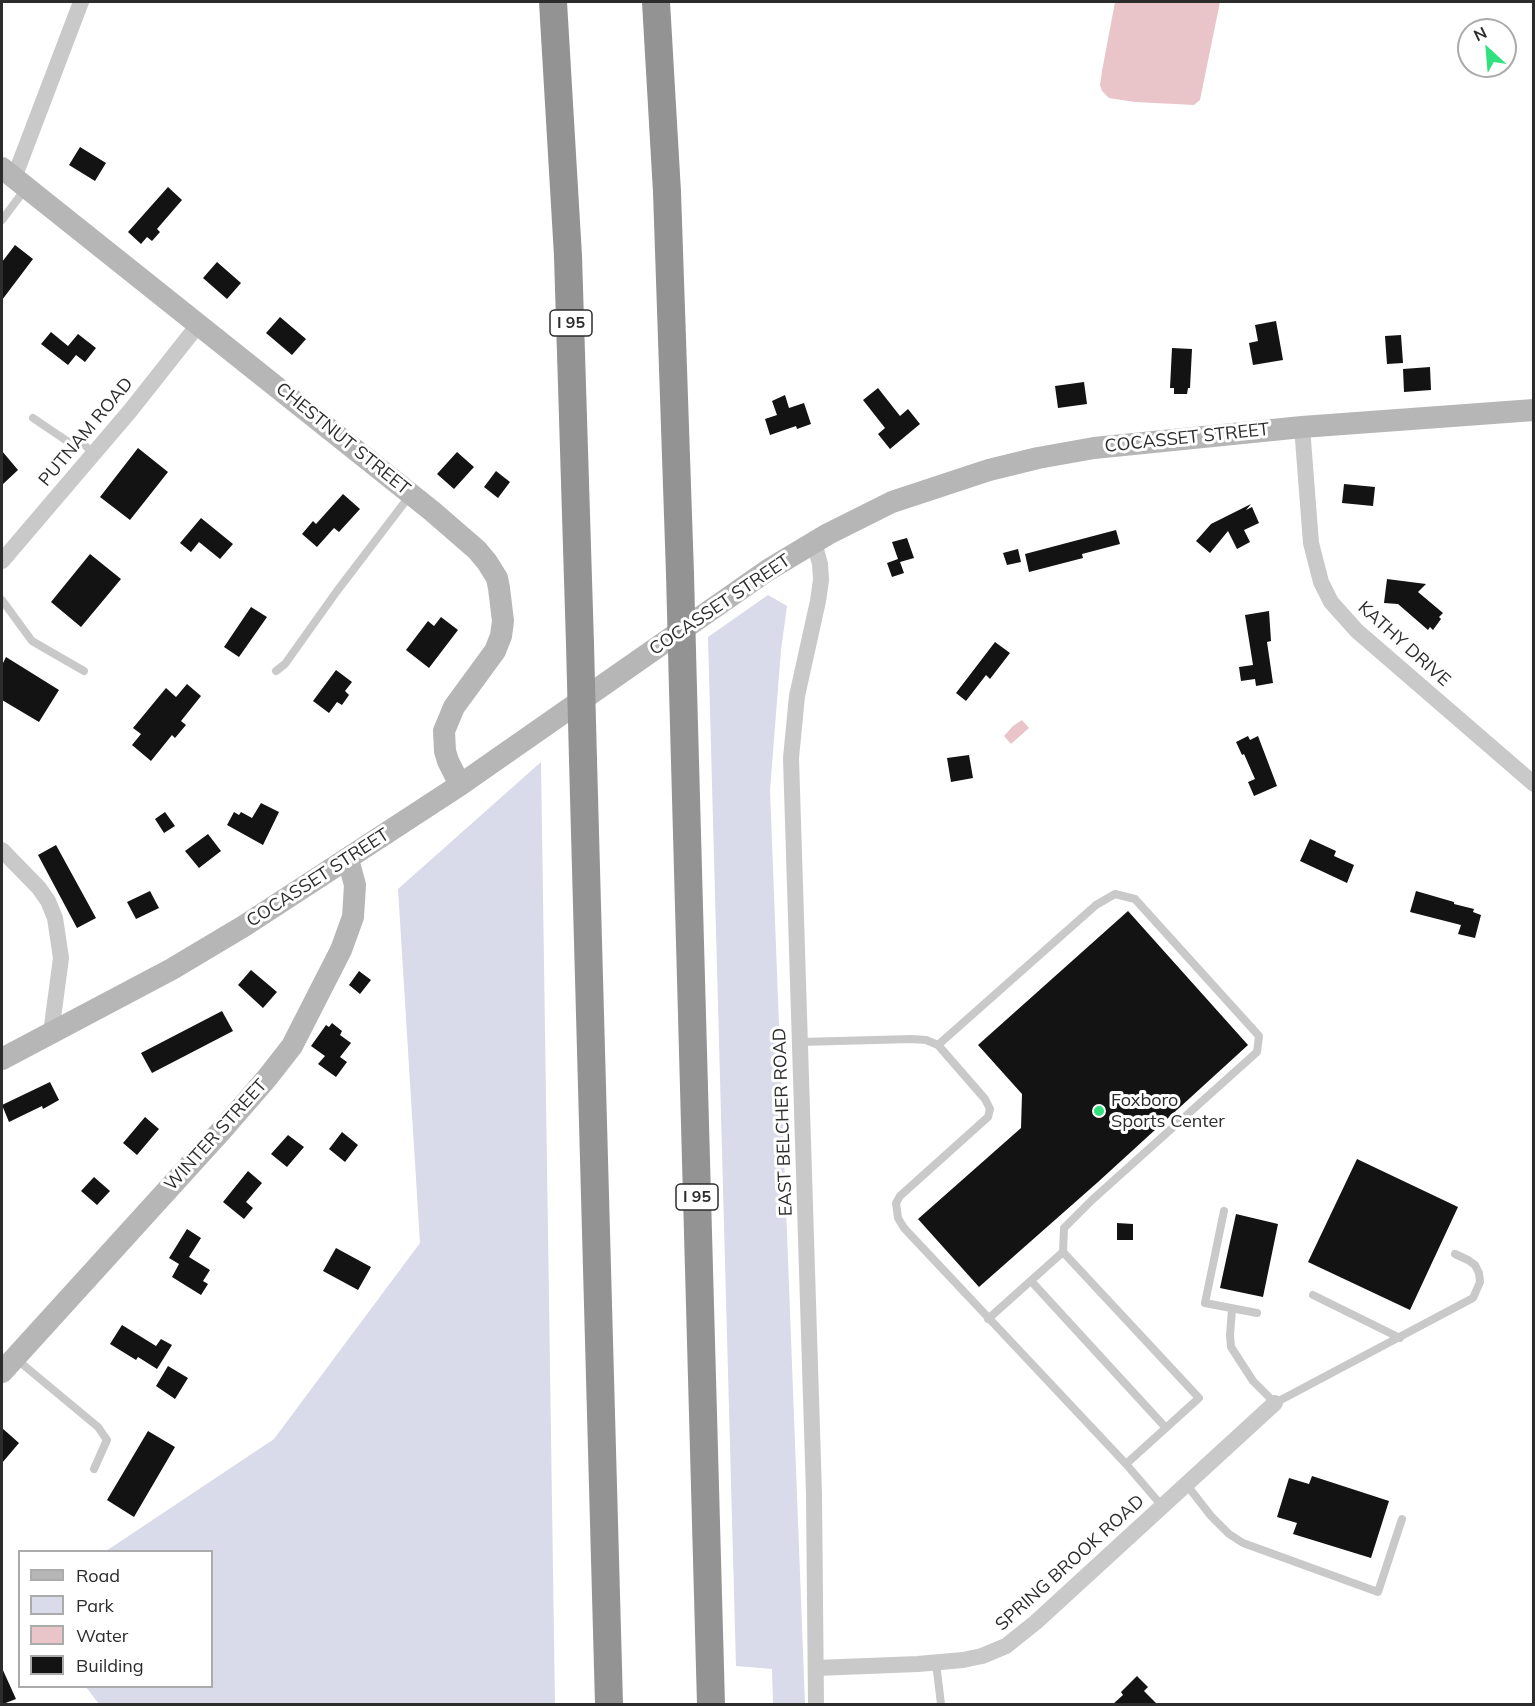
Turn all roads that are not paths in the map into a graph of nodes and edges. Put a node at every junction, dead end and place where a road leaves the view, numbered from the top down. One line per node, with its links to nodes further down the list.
1 (81, 2): 4 (street)
2 (553, 2): 44 (highway, I 95, bridge)
3 (656, 2): 45 (highway, I 95, bridge)
4 (14, 178): 5 (lane); 6 (main road, CHESTNUT STREET)
5 (2, 220)
6 (198, 326): 10 (street, PUTNAM ROAD); 11 (main road, CHESTNUT STREET)
7 (1533, 410): 9 (main road, COCASSET STREET)
8 (33, 418): 10 (lane)
9 (1302, 427): 12 (main road, COCASSET STREET); 17 (street, KATHY DRIVE)
10 (94, 453): 13 (street, PUTNAM ROAD)
11 (411, 494): 16 (lane); 18 (main road, CHESTNUT STREET)
12 (814, 542): 18 (main road, COCASSET STREET); 22 (street, EAST BELCHER ROAD)
13 (2, 561)
14 (2, 600): 15 (lane)
15 (84, 671)
16 (276, 671)
17 (1533, 784)
18 (460, 785): 20 (main road, COCASSET STREET)
19 (2, 850): 21 (street)
20 (348, 859): 21 (main road, COCASSET STREET); 34 (main road, WINTER STREET)
21 (51, 1033): 24 (main road, COCASSET STREET)
22 (800, 1042): 23 (lane); 43 (street, EAST BELCHER ROAD)
23 (938, 1045): 26 (lane); 32 (lane)
24 (3, 1056)
25 (1224, 1211): 30 (lane)
26 (1063, 1252): 28 (lane); 36 (lane)
27 (1455, 1254): 33 (lane)
28 (1031, 1281): 32 (lane); 36 (lane)
29 (1313, 1295): 33 (lane)
30 (1232, 1309): 31 (lane); 35 (lane)
31 (1257, 1313)
32 (988, 1319): 37 (lane)
33 (1400, 1338): 35 (lane)
34 (8, 1365): 38 (lane)
35 (1275, 1403): 39 (street, SPRING BROOK ROAD)
36 (1166, 1428): 37 (lane)
37 (1126, 1464): 40 (lane)
38 (94, 1470)
39 (1186, 1484): 40 (street, SPRING BROOK ROAD); 41 (lane)
40 (1162, 1506): 42 (street, SPRING BROOK ROAD)
41 (1402, 1519)
42 (936, 1663): 43 (street, SPRING BROOK ROAD); 47 (lane)
43 (816, 1668): 46 (street, EAST BELCHER ROAD)
44 (609, 1704)
45 (711, 1704)
46 (816, 1704)
47 (941, 1704)

